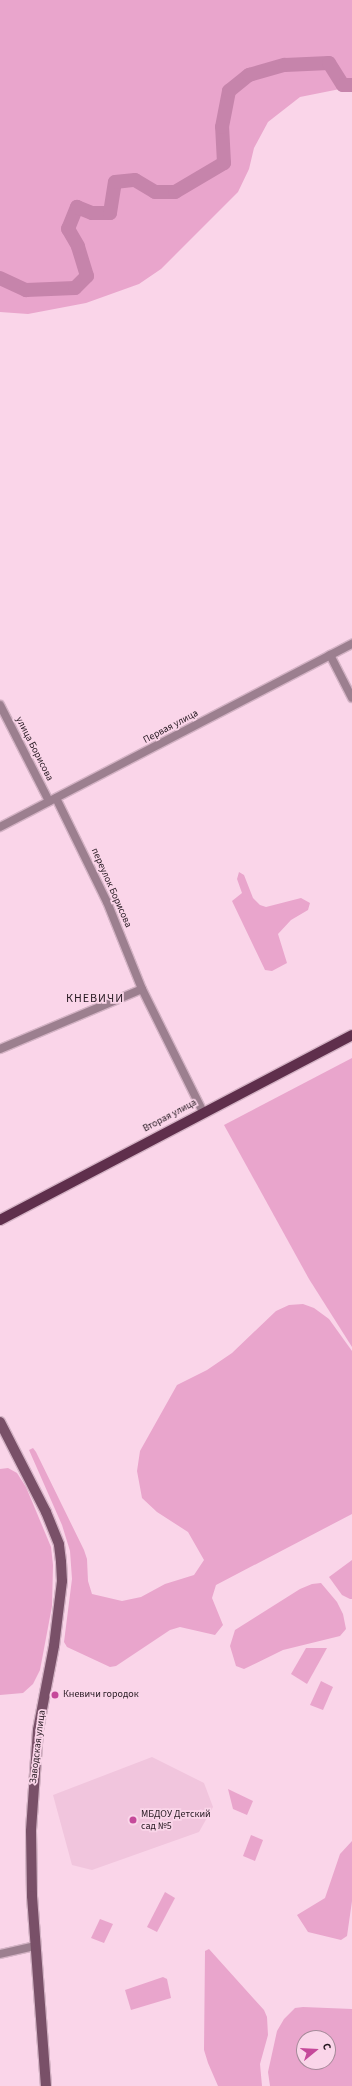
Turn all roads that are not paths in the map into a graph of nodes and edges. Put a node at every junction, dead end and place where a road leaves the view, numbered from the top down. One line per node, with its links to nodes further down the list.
1 (352, 644): 2 (street, Первая улица)
2 (330, 655): 3 (street); 5 (street, Первая улица)
3 (352, 698)
4 (0, 705): 5 (street, улица Борисова)
5 (53, 800): 6 (street, Первая улица); 7 (street, переулок Борисова)
6 (0, 827)
7 (142, 989): 9 (street); 10 (street, переулок Борисова)
8 (352, 1035): 10 (main road, Вторая улица)
9 (0, 1049)
10 (203, 1112): 11 (main road, Вторая улица)
11 (0, 1220)
12 (0, 1422): 13 (street, Заводская улица)
13 (36, 1946): 14 (street); 15 (street, Заводская улица)
14 (0, 1954)
15 (46, 2086)

